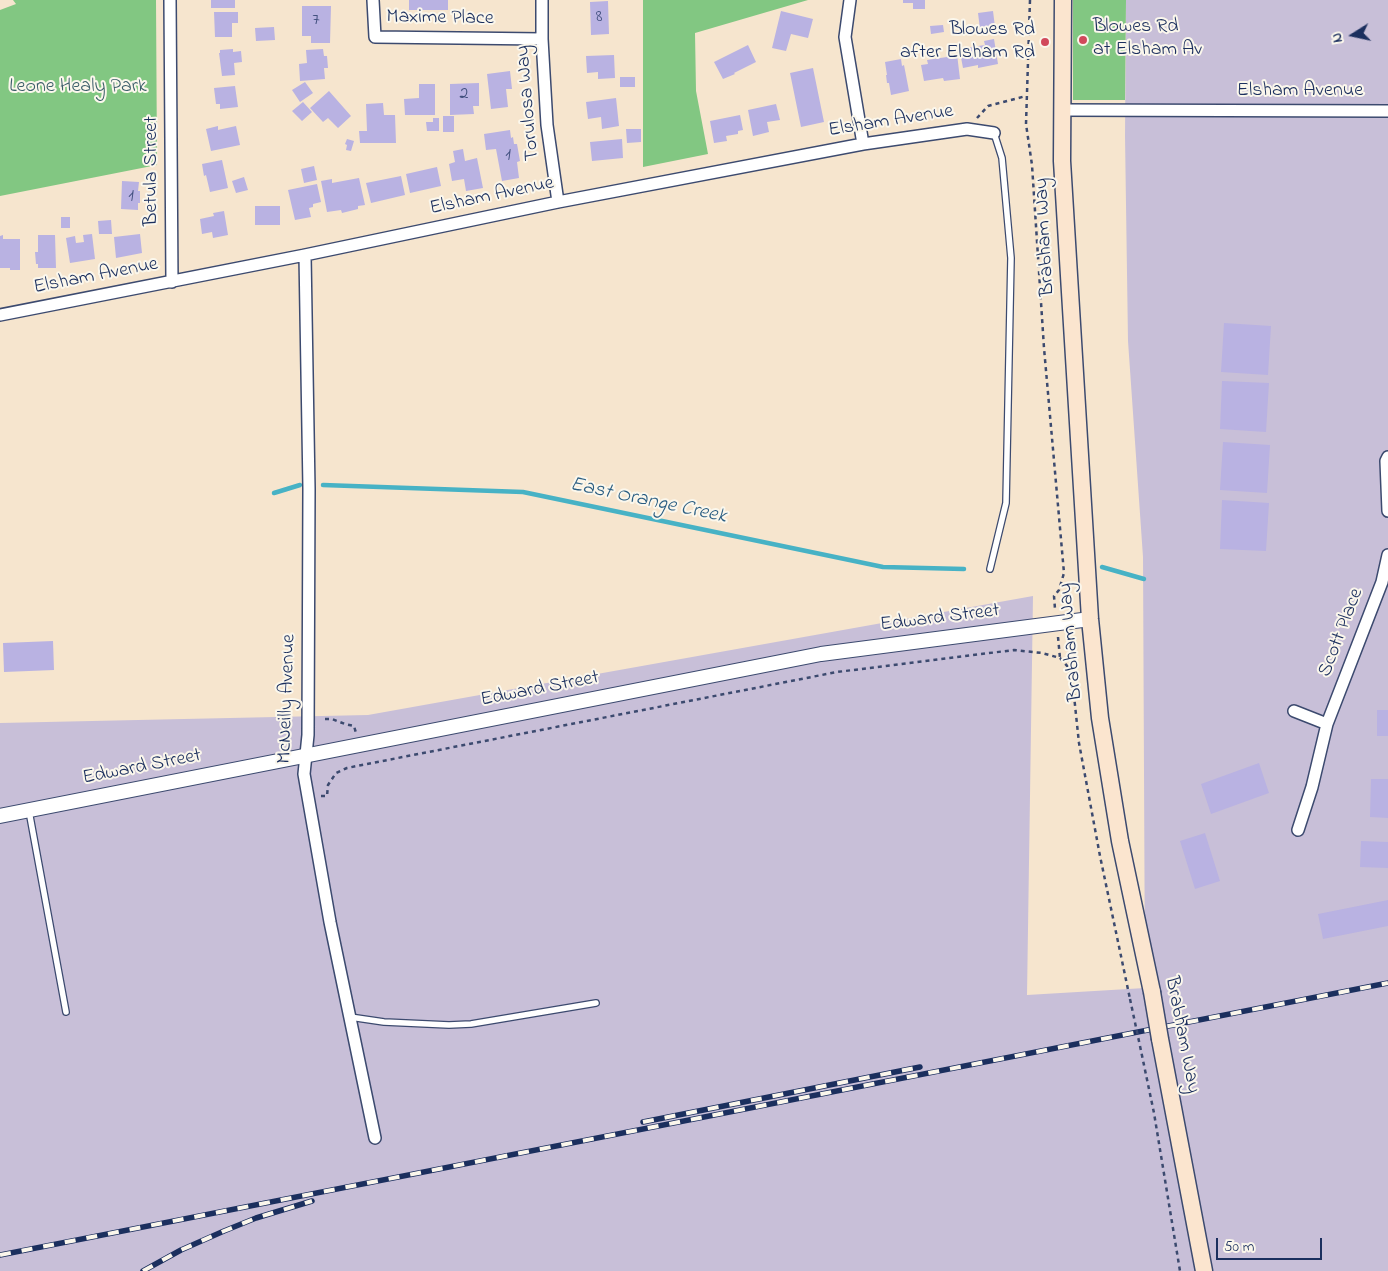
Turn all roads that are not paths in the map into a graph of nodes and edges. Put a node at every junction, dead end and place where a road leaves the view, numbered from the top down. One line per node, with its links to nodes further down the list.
1 (170, 0): 13 (street, Betula Street)
2 (373, 0): 6 (street, Maxime Place)
3 (542, 0): 6 (street, Torulosa Way)
4 (850, 0): 10 (street)
5 (1063, 0): 7 (main road, Brabham Way)
6 (542, 39): 11 (street, Torulosa Way)
7 (1062, 110): 8 (street, Elsham Avenue); 19 (main road, Brabham Way)
8 (1388, 111)
9 (994, 133): 10 (street, Elsham Avenue); 18 (lane)
10 (863, 144): 11 (street, Elsham Avenue)
11 (558, 202): 12 (street, Elsham Avenue)
12 (305, 255): 13 (street, Elsham Avenue); 22 (street, McNeilly Avenue)
13 (172, 282): 14 (street, Elsham Avenue)
14 (0, 315)
15 (1388, 457): 16 (street)
16 (1388, 511)
17 (1388, 555): 21 (street, Scott Place)
18 (990, 569)
19 (1090, 619): 22 (street, Edward Street); 30 (main road, Brabham Way, bridge)
20 (1294, 711): 21 (street)
21 (1327, 724): 25 (street, Scott Place)
22 (306, 756): 23 (street, Edward Street); 28 (street, McNeilly Avenue)
23 (29, 811): 24 (street, Edward Street); 27 (lane)
24 (0, 816)
25 (1298, 830)
26 (596, 1003): 28 (lane)
27 (66, 1012)
28 (350, 1016): 29 (street, McNeilly Avenue)
29 (375, 1138)
30 (1204, 1271)

